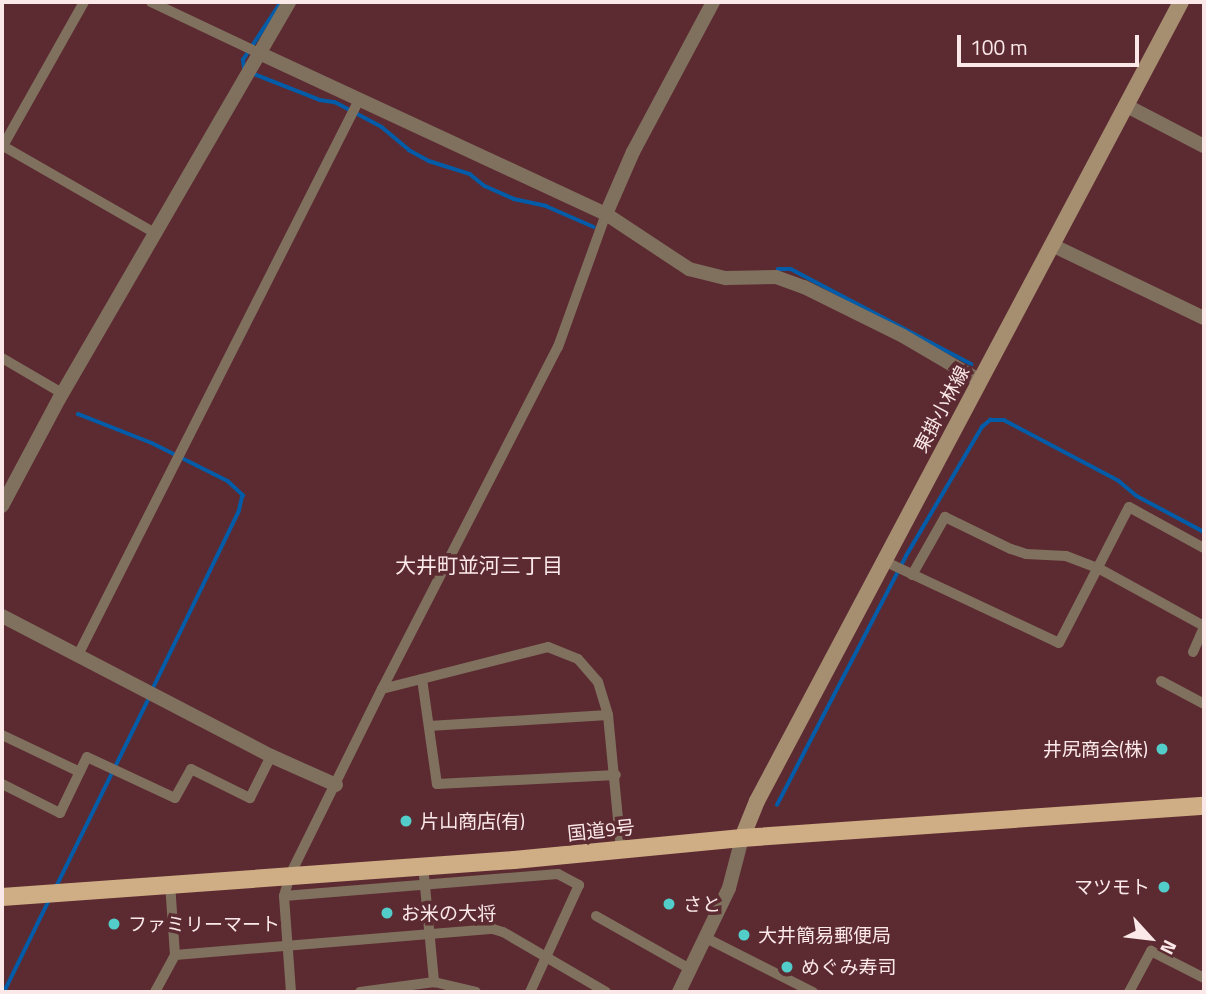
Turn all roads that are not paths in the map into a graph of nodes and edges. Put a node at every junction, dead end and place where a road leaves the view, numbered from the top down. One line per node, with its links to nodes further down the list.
1 (84, 2): 10 (street)
2 (151, 2): 6 (street)
3 (289, 2): 6 (street)
4 (713, 2): 11 (street)
5 (1181, 2): 8 (main road, 東掛小林線)
6 (259, 53): 7 (street); 12 (street)
7 (359, 100): 11 (street); 26 (street)
8 (1127, 106): 9 (street); 13 (main road, 東掛小林線)
9 (1204, 146)
10 (2, 147): 12 (street)
11 (606, 215): 16 (street); 29 (street)
12 (155, 233): 17 (street)
13 (1052, 245): 14 (street); 16 (main road, 東掛小林線)
14 (1204, 318)
15 (2, 358): 17 (street)
16 (980, 381): 20 (main road, 東掛小林線)
17 (62, 393): 18 (street)
18 (2, 506)
19 (1204, 548): 21 (street)
20 (884, 561): 22 (street); 40 (main road, 東掛小林線)
21 (1098, 568): 22 (street); 22 (street); 24 (street)
22 (912, 575)
23 (2, 616): 26 (street)
24 (1204, 626): 25 (street)
25 (1193, 652)
26 (79, 653): 34 (street)
27 (422, 679): 29 (street); 31 (street); 32 (street)
28 (1161, 681): 30 (street)
29 (382, 689): 38 (street)
30 (1204, 704)
31 (608, 715): 32 (street); 36 (street)
32 (429, 726): 36 (street)
33 (2, 735): 35 (street)
34 (271, 756): 35 (street); 38 (street)
35 (80, 772): 37 (street)
36 (616, 775): 41 (street)
37 (2, 784)
38 (336, 785): 43 (street)
39 (1204, 806): 40 (highway, 国道9号)
40 (742, 838): 41 (highway, 国道9号); 49 (street)
41 (621, 849): 42 (highway, 国道9号)
42 (424, 874): 43 (highway, 国道9号); 45 (street); 48 (street); 52 (street)
43 (290, 875): 44 (highway, 国道9号); 45 (street)
44 (170, 884): 46 (highway, 国道9号); 51 (street)
45 (284, 896): 50 (street)
46 (2, 897)
47 (596, 916): 53 (street)
48 (430, 935): 50 (street); 52 (street); 55 (street)
49 (706, 938): 53 (street); 64 (street)
50 (288, 944): 51 (street); 58 (street)
51 (175, 955): 57 (street)
52 (546, 956): 61 (street); 62 (street)
53 (691, 969): 63 (street)
54 (1204, 978): 65 (street)
55 (434, 982): 56 (street); 60 (street)
56 (469, 991)
57 (155, 992)
58 (291, 992)
59 (360, 992): 60 (street)
60 (373, 992)
61 (530, 992)
62 (606, 992)
63 (679, 992)
64 (813, 992)
65 (1129, 992)

